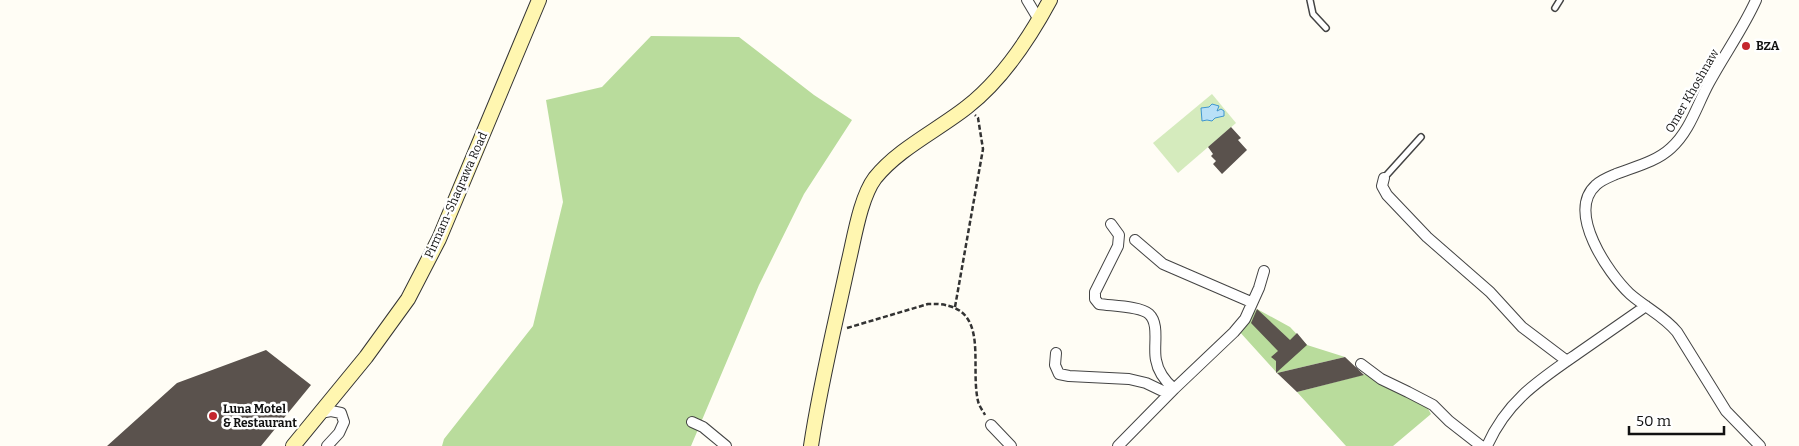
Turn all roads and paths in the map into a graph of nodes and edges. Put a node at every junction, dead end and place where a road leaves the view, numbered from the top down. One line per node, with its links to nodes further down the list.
1 (539, 0): 24 (street, Pirmam-Shaqrawa Road)
2 (1027, 0): 8 (street)
3 (1050, 0): 8 (street)
4 (1310, 0): 9 (lane)
5 (1560, 0): 7 (lane)
6 (1756, 0): 17 (street, Omer Khoshnaw)
7 (1555, 8)
8 (1039, 20): 10 (street)
9 (1326, 28)
10 (968, 106): 18 (path); 19 (street)
11 (1421, 137): 12 (lane)
12 (1384, 178): 21 (street)
13 (1110, 224): 23 (street)
14 (1135, 240): 16 (street)
15 (1264, 271): 16 (street)
16 (1252, 302): 23 (street)
17 (1646, 306): 21 (street); 35 (street, Omer Khoshnaw)
18 (955, 307): 19 (path); 26 (path)
19 (833, 332): 30 (street)
20 (1056, 353): 23 (street)
21 (1566, 361): 34 (street)
22 (1361, 364): 33 (street)
23 (1171, 392): 32 (street)
24 (320, 413): 27 (street, Pirmam-Shaqrawa Road); 28 (street)
25 (692, 422): 29 (street)
26 (991, 425): 31 (street)
27 (294, 446)
28 (327, 446)
29 (726, 446)
30 (811, 446)
31 (1011, 446)
32 (1118, 446)
33 (1480, 446)
34 (1486, 446)
35 (1760, 446)

